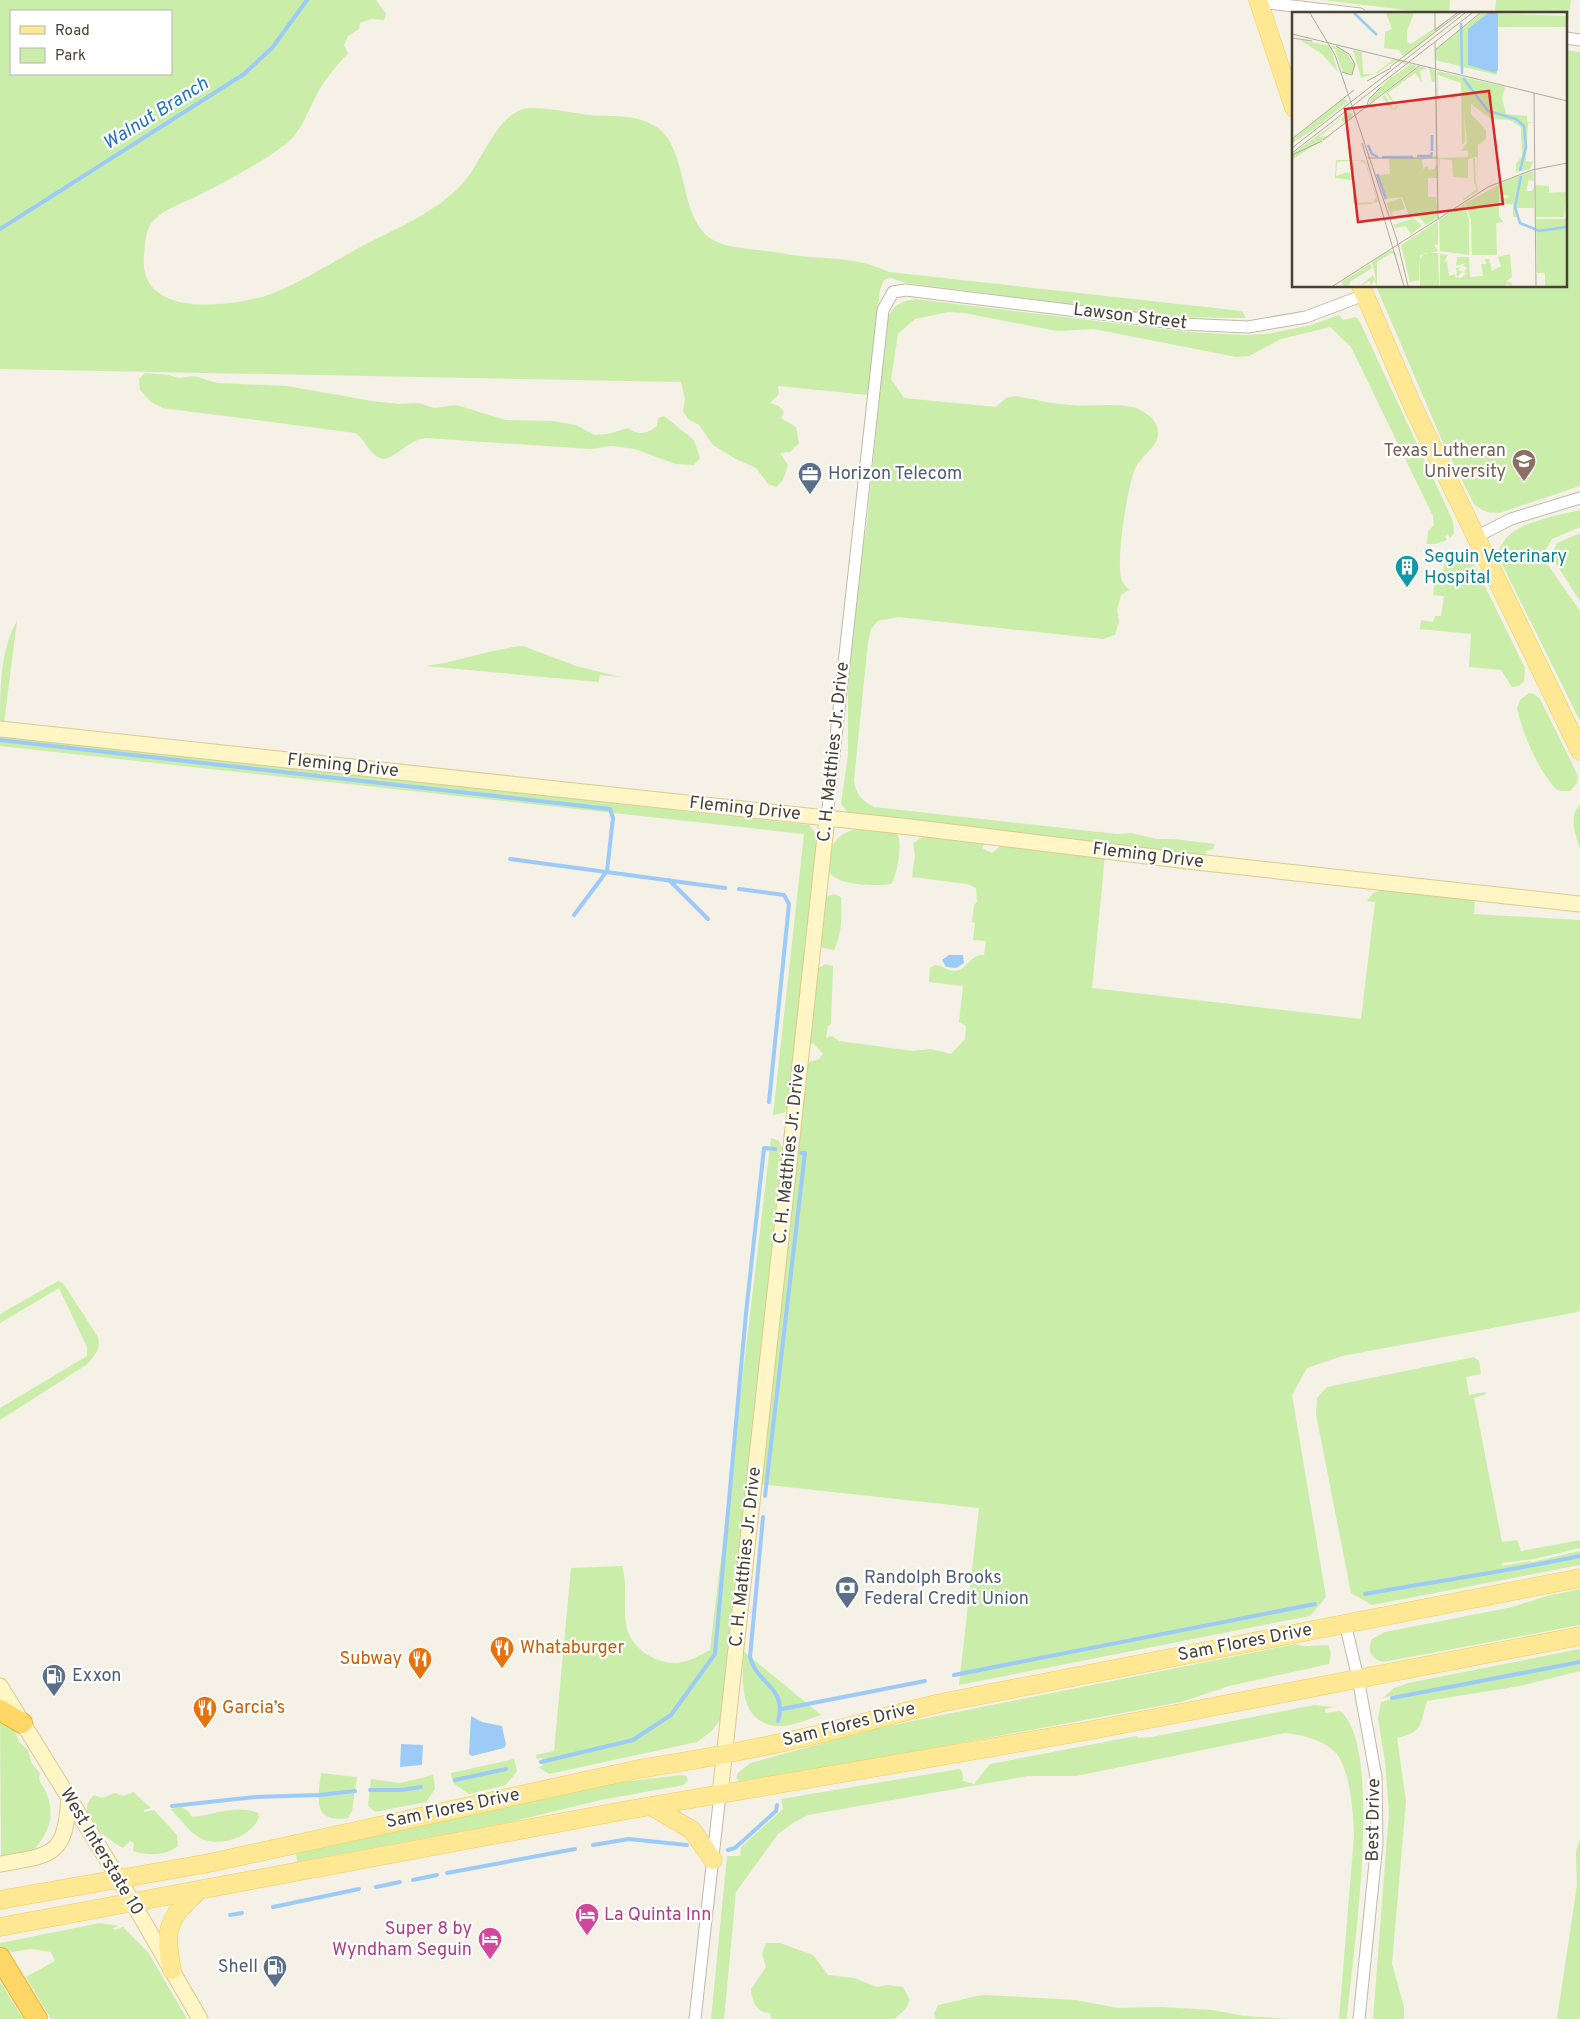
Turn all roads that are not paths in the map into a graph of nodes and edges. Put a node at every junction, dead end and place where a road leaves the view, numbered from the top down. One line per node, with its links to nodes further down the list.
1 (1259, 1): 2 (street); 3 (main road)
2 (1344, 12)
3 (1292, 102)
4 (1363, 291): 5 (street, Lawson Street); 7 (main road)
5 (893, 292): 10 (street, C. H. Matthies Jr. Drive)
6 (1580, 498): 7 (street)
7 (1476, 536): 9 (main road)
8 (0, 729): 10 (street, Fleming Drive)
9 (1580, 751)
10 (827, 818): 11 (street, Fleming Drive); 19 (street, C. H. Matthies Jr. Drive)
11 (1580, 904)
12 (1580, 1578): 13 (main road, Sam Flores Drive)
13 (1345, 1623): 15 (street, Best Drive); 19 (main road, Sam Flores Drive)
14 (1580, 1636): 15 (main road, Sam Flores Drive)
15 (1358, 1678): 20 (main road, Sam Flores Drive); 35 (street, Best Drive)
16 (0, 1686): 18 (street, West Interstate 10)
17 (0, 1710): 18 (highway)
18 (22, 1723): 21 (street, West Interstate 10)
19 (724, 1755): 20 (street, C. H. Matthies Jr. Drive); 25 (main road, Sam Flores Drive)
20 (720, 1794): 22 (main road, Sam Flores Drive); 23 (street, C. H. Matthies Jr. Drive)
21 (69, 1797): 24 (street); 25 (street, West Interstate 10)
22 (651, 1806): 23 (main road); 26 (main road, Sam Flores Drive)
23 (713, 1860): 34 (street, C. H. Matthies Jr. Drive)
24 (0, 1864)
25 (119, 1879): 27 (main road, Sam Flores Drive); 28 (street, West Interstate 10)
26 (198, 1891): 28 (main road, Sam Flores Drive); 31 (main road)
27 (0, 1900)
28 (132, 1902): 29 (main road, Sam Flores Drive); 31 (street, West Interstate 10)
29 (0, 1927)
30 (0, 1958): 32 (highway)
31 (172, 1970): 33 (street, West Interstate 10)
32 (37, 2019)
33 (200, 2019)
34 (695, 2019)
35 (1359, 2019)

